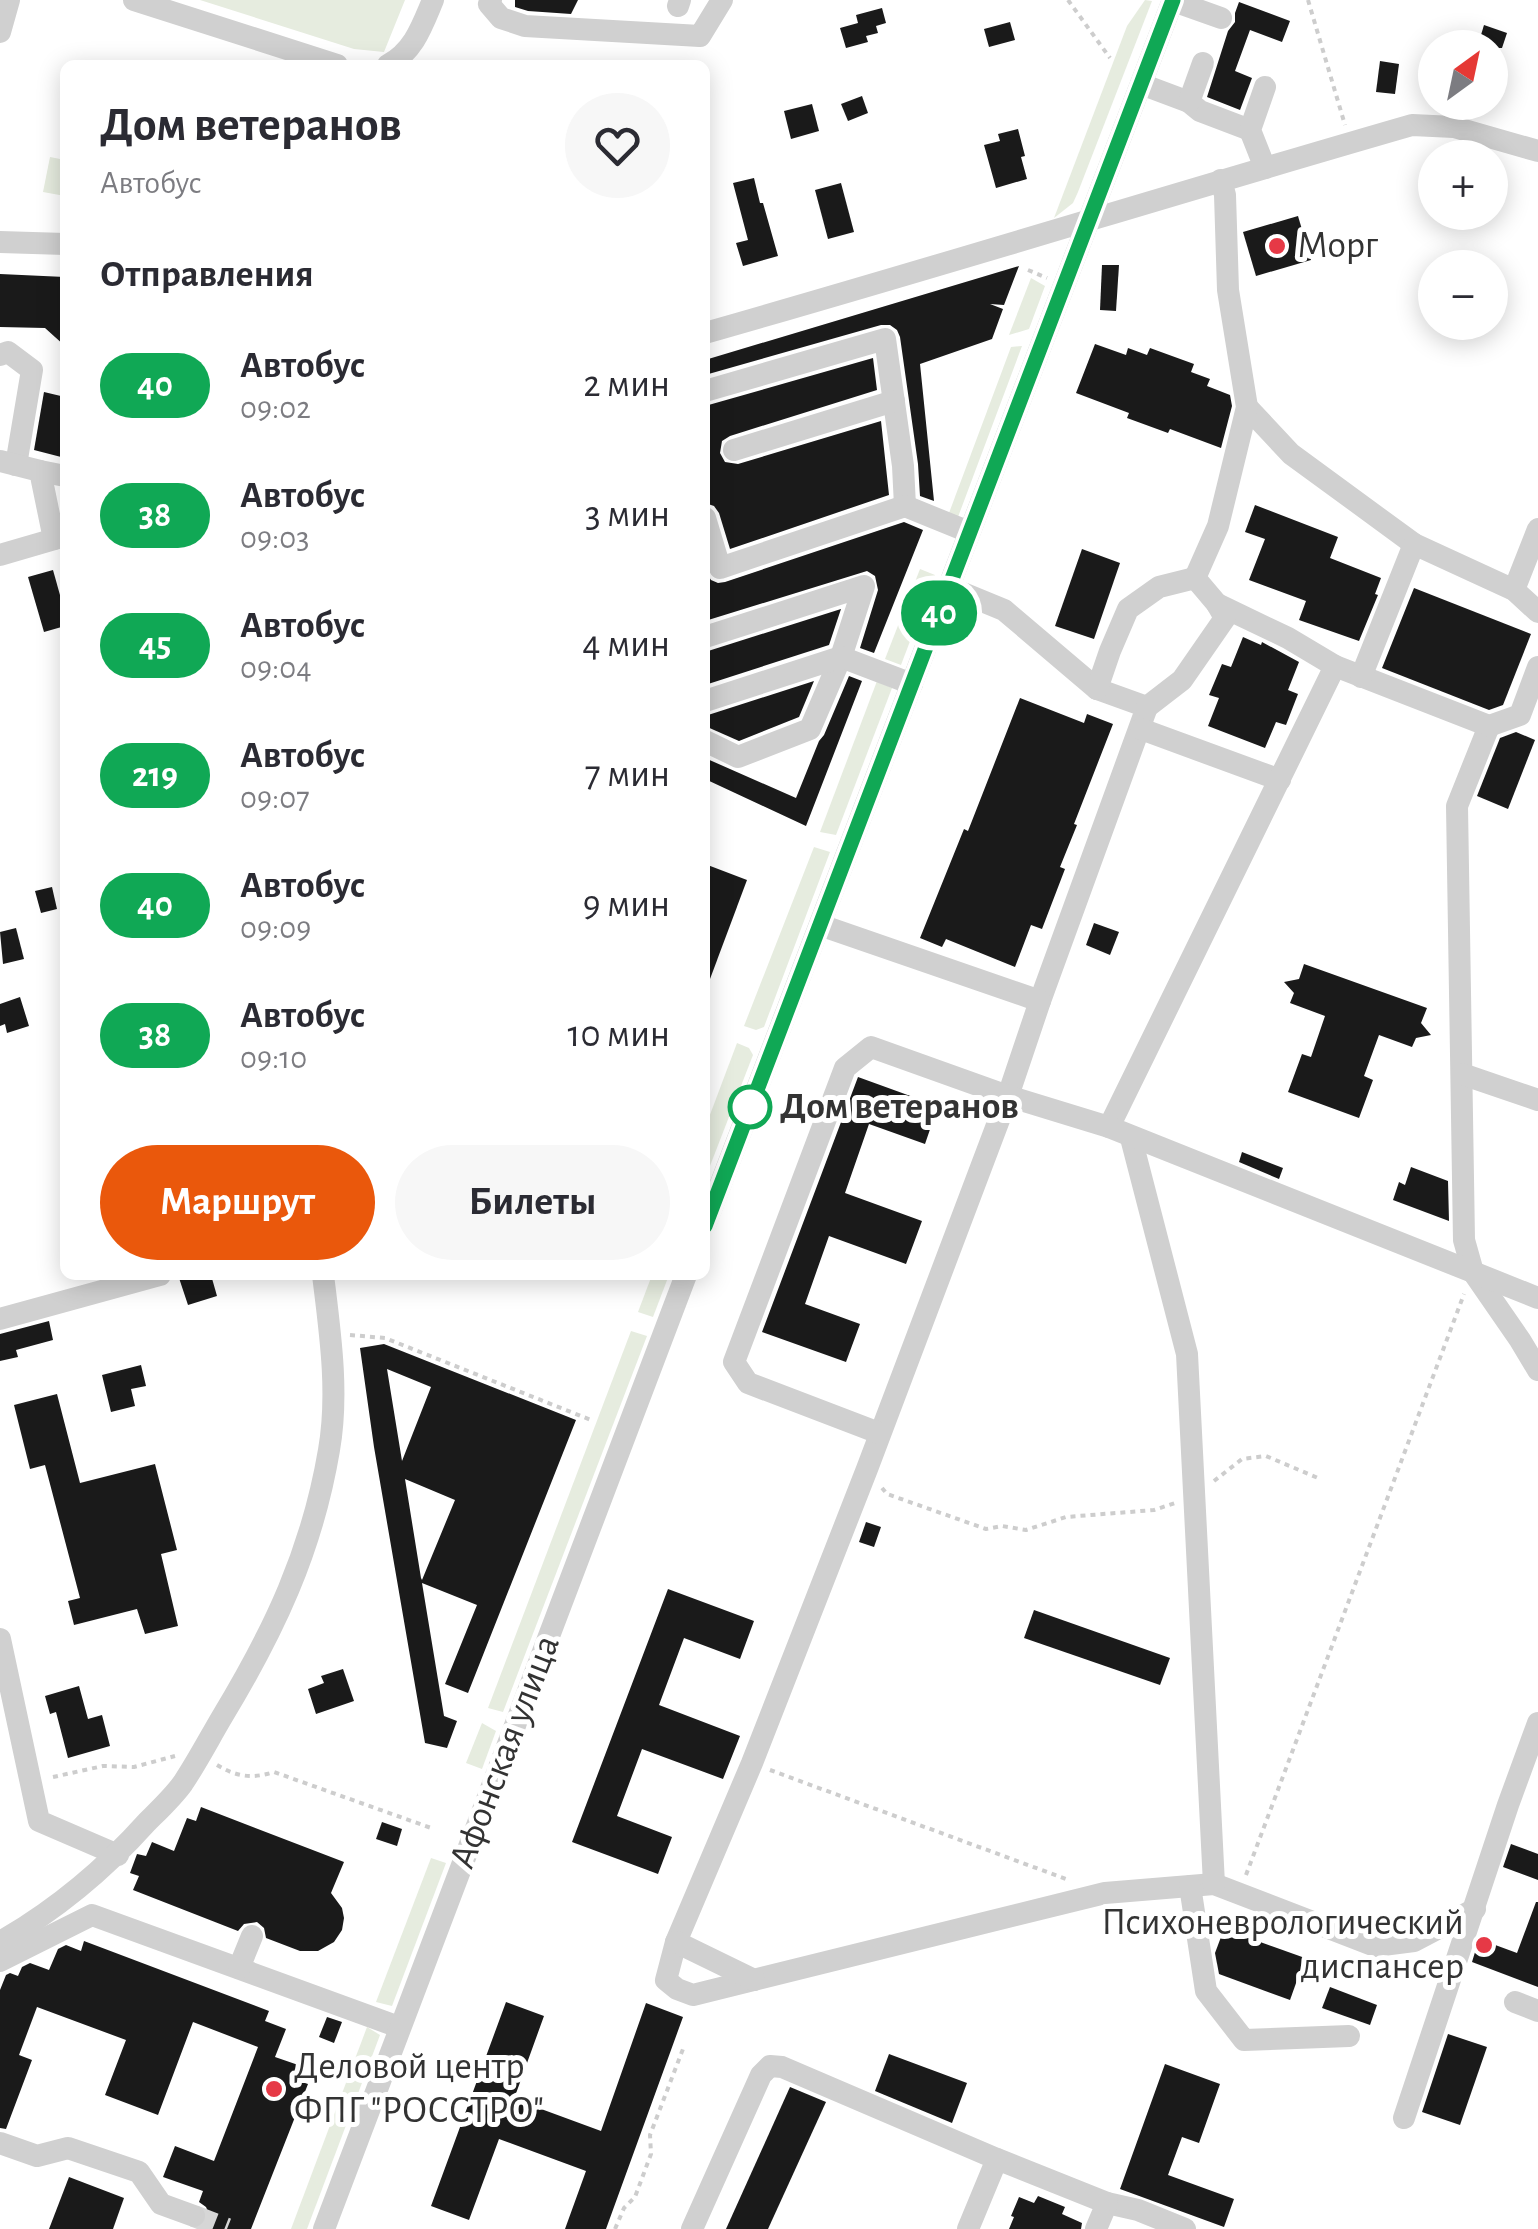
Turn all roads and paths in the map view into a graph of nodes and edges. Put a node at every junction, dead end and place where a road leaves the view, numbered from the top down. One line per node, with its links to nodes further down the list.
1 (9, 0): 10 (street)
2 (134, 0): 12 (street)
3 (433, 0): 13 (street)
4 (491, 0): 5 (street)
5 (722, 0)
6 (1068, 0): 11 (path)
7 (1308, 0): 19 (path)
8 (1173, 1): 9 (street); 15 (street)
9 (1221, 18)
10 (0, 32)
11 (1110, 58)
12 (321, 60)
13 (397, 60)
14 (1203, 63): 17 (street)
15 (1140, 84): 17 (street); 23 (street)
16 (1265, 87): 18 (street)
17 (1189, 102): 18 (street)
18 (1250, 130): 21 (street)
19 (1351, 143): 20 (street); 21 (street)
20 (1538, 151)
21 (1265, 168): 22 (street)
22 (1221, 180): 23 (street); 32 (street)
23 (1087, 220): 28 (street); 39 (street)
24 (0, 242): 25 (street)
25 (60, 244)
26 (1028, 270): 27 (path)
27 (1050, 279)
28 (710, 332)
29 (0, 355): 34 (street)
30 (710, 390): 31 (street)
31 (894, 401): 33 (street); 37 (street)
32 (1246, 407): 42 (street); 44 (street)
33 (734, 450)
34 (8, 463): 35 (street)
35 (40, 471): 36 (street); 41 (street)
36 (60, 475)
37 (905, 506): 39 (street); 40 (street)
38 (1538, 529): 46 (street)
39 (969, 532): 45 (street)
40 (710, 535)
41 (59, 538): 43 (street)
42 (1414, 544): 46 (street); 53 (street)
43 (0, 554)
44 (1195, 578): 47 (street); 55 (street)
45 (948, 588): 54 (street); 55 (street)
46 (1514, 590): 48 (street)
47 (1218, 604): 51 (street); 57 (street)
48 (1538, 612)
49 (710, 635): 50 (street)
50 (841, 656): 54 (street); 56 (street); 60 (street)
51 (1334, 666): 53 (street); 61 (street)
52 (1538, 667): 58 (street)
53 (1362, 677): 59 (street)
54 (912, 684): 62 (street)
55 (1097, 689): 57 (street)
56 (710, 699)
57 (1144, 718): 61 (street); 63 (street)
58 (1529, 719): 59 (street)
59 (1489, 726): 64 (street)
60 (710, 744)
61 (1280, 780): 67 (street)
62 (820, 925): 63 (street); 69 (street)
63 (1040, 1001): 65 (street)
64 (1462, 1074): 66 (street); 70 (street)
65 (1008, 1096): 67 (street); 79 (street); 79 (street)
66 (1538, 1100)
67 (1109, 1128): 68 (street)
68 (1131, 1138): 70 (street); 82 (street)
69 (710, 1213)
70 (1472, 1272): 74 (street); 77 (street); 93 (path)
71 (142, 1280): 75 (street)
72 (323, 1280): 76 (street)
73 (684, 1280): 103 (street, Афонская улица)
74 (1538, 1298)
75 (0, 1319)
76 (331, 1333): 78 (path); 85 (street)
77 (1538, 1370)
78 (591, 1420)
79 (879, 1434): 80 (street)
80 (867, 1469): 82 (path); 86 (street)
81 (1318, 1478): 82 (path)
82 (1194, 1497): 91 (street)
83 (0, 1639): 87 (street)
84 (1538, 1723): 94 (street)
85 (200, 1755): 87 (path); 88 (path); 89 (street)
86 (752, 1763): 90 (path); 97 (street)
87 (30, 1782): 89 (street)
88 (434, 1828)
89 (118, 1855): 96 (street)
90 (1067, 1880)
91 (1214, 1884): 92 (street); 93 (street)
92 (1190, 1886): 100 (street); 104 (street)
93 (1239, 1894): 94 (street)
94 (1475, 1908): 106 (street)
95 (252, 1936): 99 (street)
96 (0, 1942)
97 (676, 1942): 100 (street); 100 (street)
98 (0, 1961): 99 (street)
99 (239, 1968): 103 (street)
100 (754, 1980)
101 (1515, 2002): 102 (street)
102 (1538, 2010)
103 (399, 2026): 111 (street, Афонская улица)
104 (1349, 2036)
105 (683, 2049): 112 (path)
106 (1404, 2118)
107 (0, 2144): 110 (street)
108 (997, 2158): 109 (street); 113 (street); 114 (street)
109 (1107, 2203): 115 (street); 116 (street)
110 (194, 2216)
111 (324, 2229)
112 (615, 2229)
113 (692, 2229)
114 (968, 2229)
115 (1096, 2229)
116 (1185, 2229)

